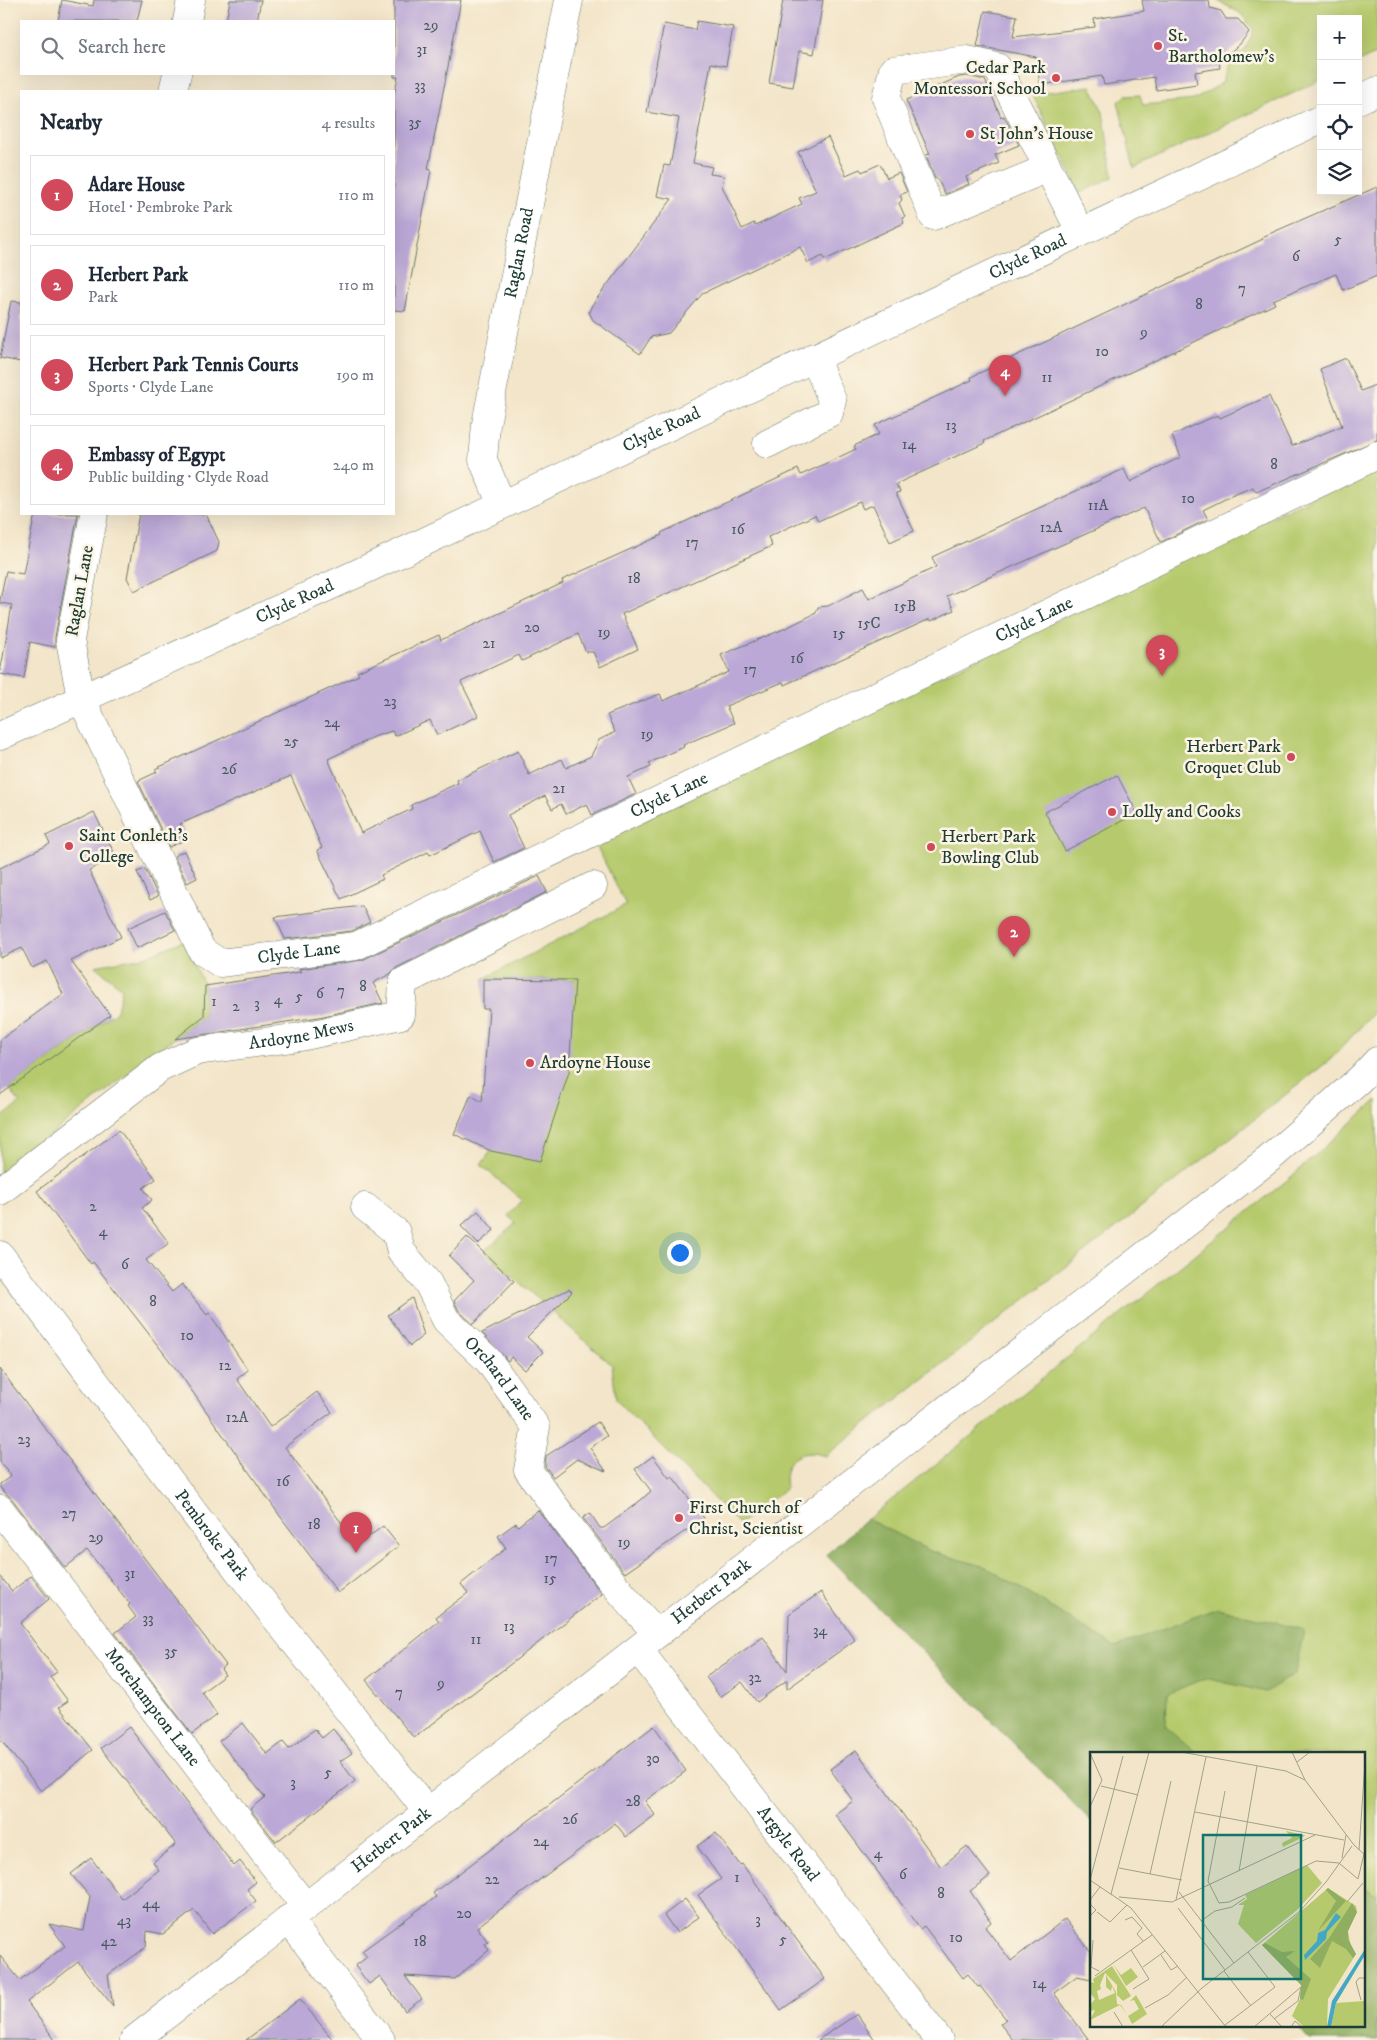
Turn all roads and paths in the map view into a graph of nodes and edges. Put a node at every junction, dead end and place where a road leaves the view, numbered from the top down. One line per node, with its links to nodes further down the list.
1 (191, 0): 3 (street)
2 (569, 0): 14 (street, Raglan Road)
3 (187, 20)
4 (177, 75): 5 (street)
5 (173, 90)
6 (1377, 91): 7 (street)
7 (1362, 98)
8 (1317, 121): 10 (street, Clyde Road)
9 (1048, 168): 9 (street); 10 (street)
10 (1080, 231): 11 (street, Clyde Road)
11 (814, 357): 12 (street); 14 (street, Clyde Road)
12 (767, 444)
13 (1377, 455): 16 (street, Clyde Lane)
14 (502, 505): 16 (street, Clyde Road)
15 (94, 515): 16 (street, Raglan Lane)
16 (81, 698): 17 (street, Clyde Road)
17 (0, 736)
18 (592, 886): 20 (street, Ardoyne Mews)
19 (1377, 1061): 24 (street, Herbert Park)
20 (0, 1191)
21 (365, 1207): 24 (street, Orchard Lane)
22 (0, 1255): 25 (street, Pembroke Park)
23 (0, 1509): 26 (street, Morehampton Lane)
24 (647, 1641): 25 (street, Herbert Park); 29 (street, Argyle Road)
25 (427, 1811): 26 (street, Herbert Park)
26 (297, 1913): 27 (street, Herbert Park); 28 (street, Morehampton Lane)
27 (134, 2040)
28 (381, 2040)
29 (939, 2040)

